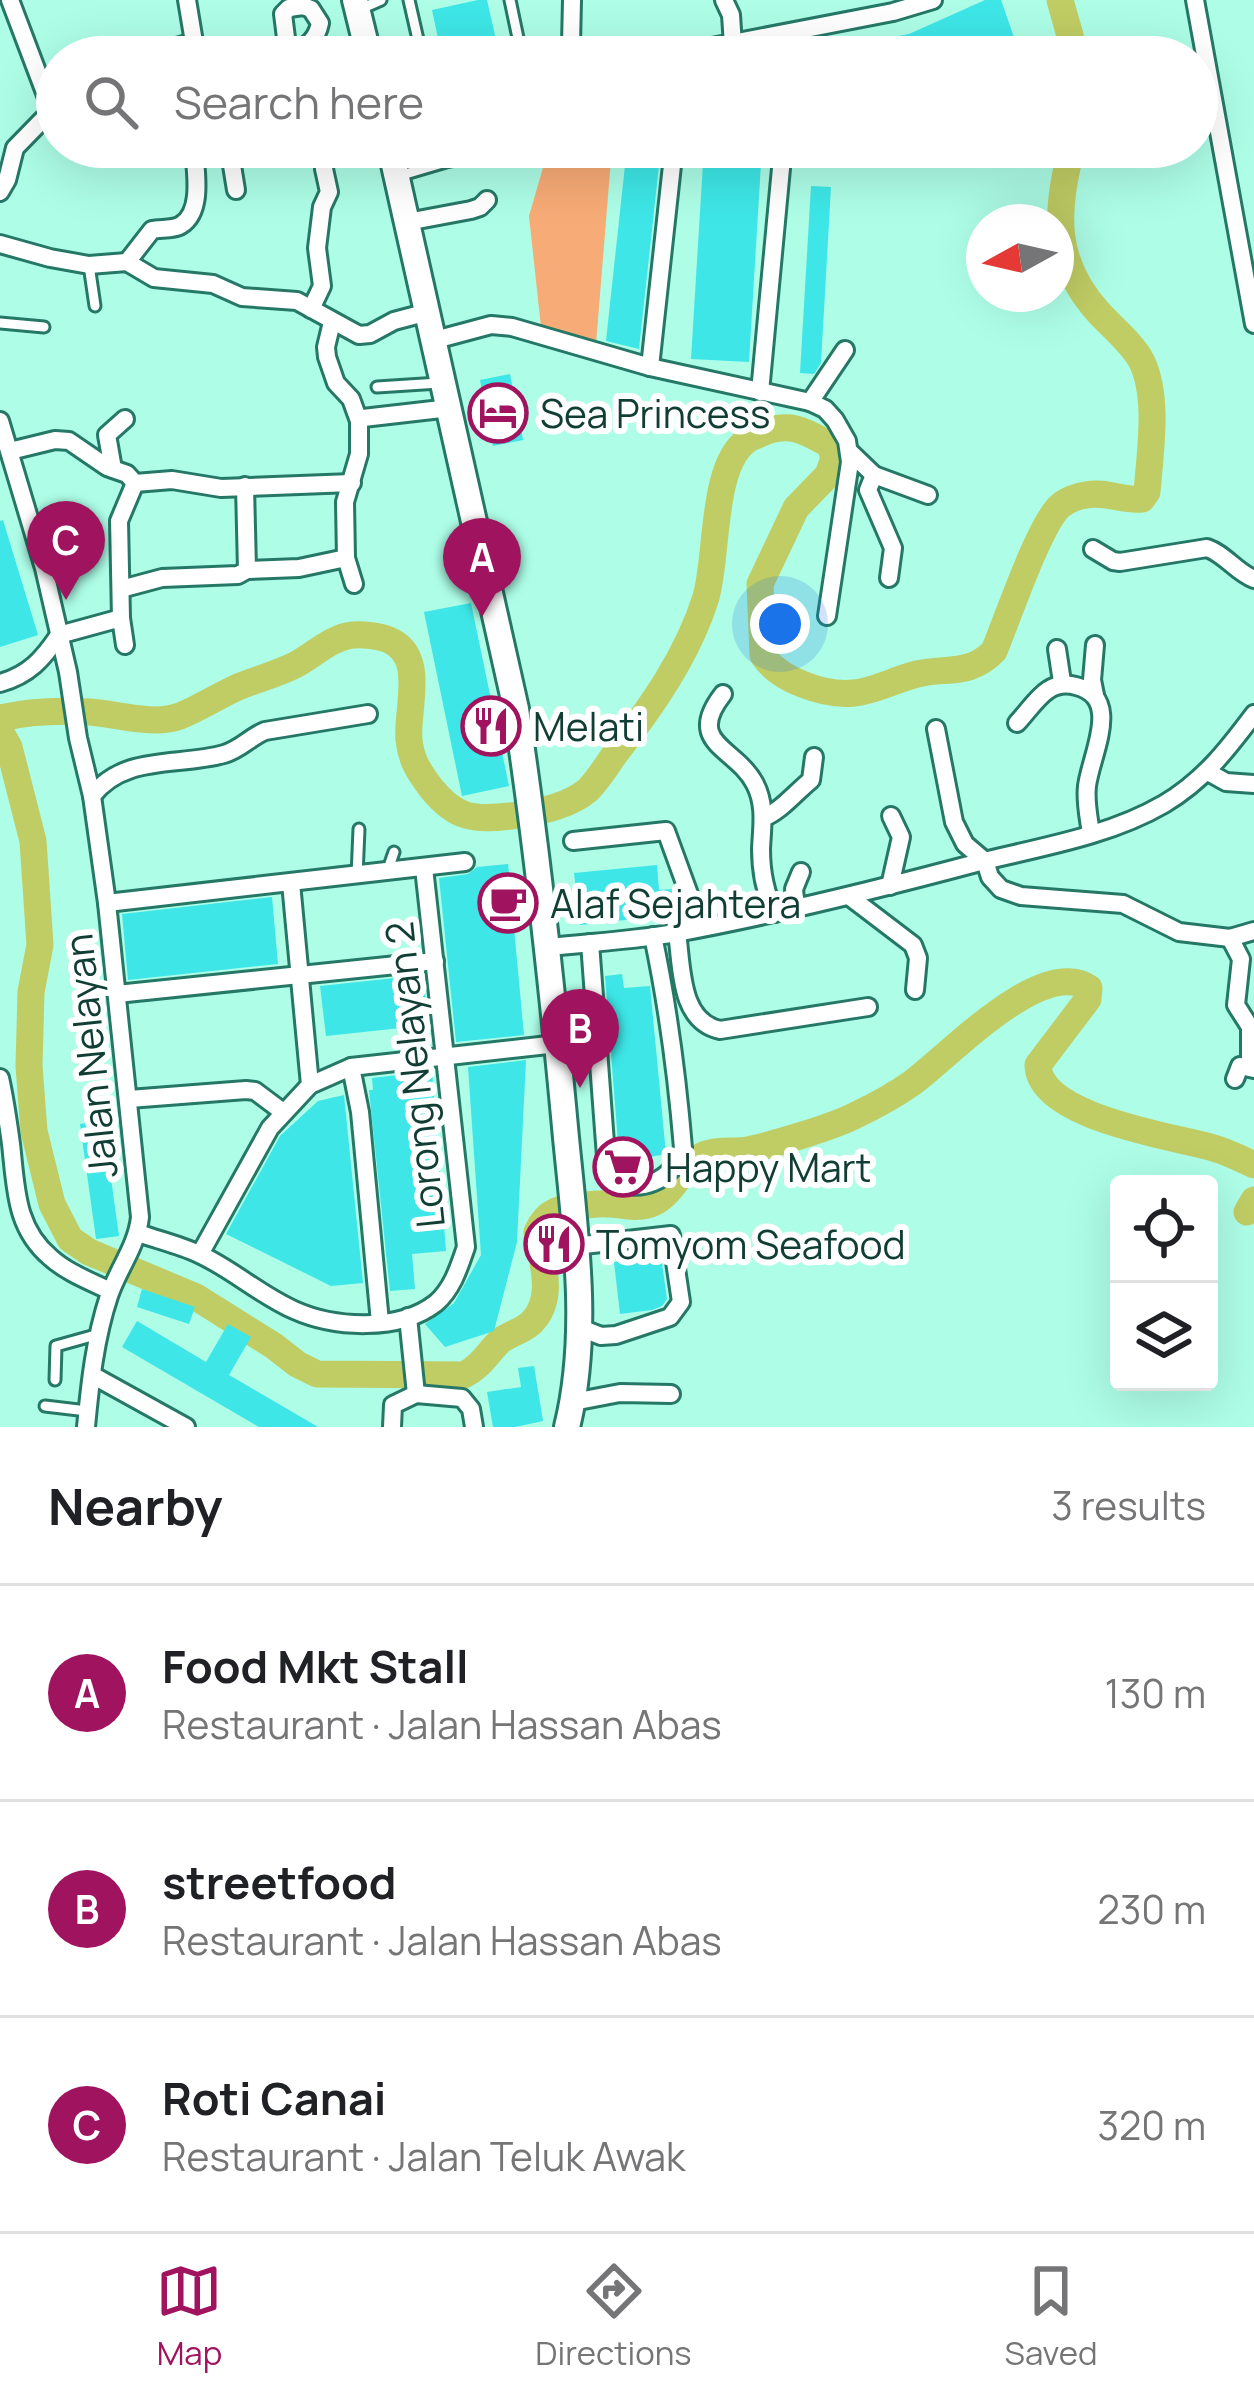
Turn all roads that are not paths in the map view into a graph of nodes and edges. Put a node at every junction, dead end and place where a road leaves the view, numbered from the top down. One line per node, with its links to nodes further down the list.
1 (10, 0): 17 (street)
2 (187, 0): 10 (street)
3 (409, 0): 11 (lane)
4 (510, 0): 12 (lane)
5 (572, 0): 13 (street)
6 (724, 0): 14 (street)
7 (933, 0): 9 (street)
8 (1195, 0): 16 (street)
9 (892, 6): 15 (street)
10 (194, 36)
11 (417, 36)
12 (518, 36)
13 (571, 36)
14 (732, 36)
15 (803, 36)
16 (1202, 36)
17 (36, 64)
18 (36, 126): 29 (street)
19 (1218, 126): 40 (street)
20 (194, 168): 33 (street)
21 (232, 168): 28 (street)
22 (323, 168): 36 (street)
23 (395, 168): 27 (main road)
24 (426, 168): 27 (lane)
25 (672, 168): 44 (street)
26 (781, 168): 46 (street)
27 (397, 177): 31 (main road)
28 (236, 190)
29 (0, 192)
30 (487, 200): 31 (street)
31 (406, 223): 37 (main road)
32 (0, 244): 34 (street)
33 (128, 262): 34 (street); 36 (street)
34 (89, 265): 35 (lane)
35 (95, 306)
36 (311, 309): 38 (street)
37 (428, 313): 38 (street); 42 (main road)
38 (332, 322): 51 (street)
39 (0, 323): 41 (lane)
40 (1254, 324)
41 (44, 327)
42 (435, 340): 44 (street); 47 (main road)
43 (845, 350): 48 (street)
44 (650, 367): 46 (street)
45 (376, 387): 47 (lane)
46 (760, 392): 48 (street)
47 (447, 395): 51 (street); 109 (main road)
48 (809, 402): 52 (street)
49 (124, 419): 54 (street)
50 (0, 421): 53 (street, Jalan Nelayan)
51 (359, 421): 58 (street)
52 (848, 450): 55 (street); 67 (street)
53 (10, 451): 54 (street); 69 (street, Jalan Nelayan)
54 (112, 469): 57 (street)
55 (874, 475): 59 (street); 63 (street)
56 (254, 480): 57 (street); 58 (street); 62 (street)
57 (135, 482): 66 (street)
58 (352, 483): 61 (street)
59 (928, 495)
60 (1093, 549): 64 (street)
61 (346, 558): 62 (street); 65 (street)
62 (247, 569): 66 (street)
63 (890, 578)
64 (1254, 579)
65 (354, 584)
66 (121, 589): 68 (street)
67 (827, 616)
68 (121, 618): 69 (street); 70 (street)
69 (59, 635): 73 (street); 84 (street, Jalan Nelayan)
70 (124, 645)
71 (1095, 645): 76 (street)
72 (1057, 649): 74 (street)
73 (0, 682)
74 (1062, 682): 76 (street); 79 (street)
75 (723, 694): 86 (street)
76 (1095, 695): 88 (street)
77 (368, 714): 84 (street)
78 (1254, 714): 82 (street)
79 (1017, 723)
80 (936, 729): 91 (street)
81 (814, 757): 86 (street)
82 (1208, 772): 83 (street); 88 (street)
83 (1254, 784)
84 (92, 796): 100 (street, Jalan Nelayan)
85 (891, 815): 98 (street)
86 (763, 818): 102 (street)
87 (359, 829): 96 (lane)
88 (1090, 833): 91 (street)
89 (573, 842): 103 (street)
90 (394, 852): 94 (lane)
91 (985, 861): 98 (street); 107 (street)
92 (465, 862): 93 (street)
93 (424, 868): 94 (street); 110 (street, Lorong Nelayan 2)
94 (387, 872): 96 (street)
95 (801, 872): 101 (street)
96 (357, 876): 97 (street)
97 (291, 883): 100 (street); 111 (street)
98 (890, 886): 99 (street)
99 (850, 897): 101 (street); 112 (street)
100 (107, 903): 113 (street, Jalan Nelayan)
101 (796, 909): 102 (street)
102 (775, 913): 103 (street)
103 (701, 927): 105 (street)
104 (1254, 931): 107 (street)
105 (676, 932): 106 (street); 114 (street)
106 (653, 936): 108 (street); 108 (street)
107 (1230, 938): 118 (street)
108 (590, 943): 109 (street)
109 (548, 947): 115 (main road)
110 (435, 961): 111 (street); 116 (street, Lorong Nelayan 2)
111 (301, 975): 113 (street); 120 (street)
112 (915, 990)
113 (117, 994): 121 (street, Jalan Nelayan)
114 (868, 1007)
115 (557, 1044): 116 (street); 124 (main road)
116 (445, 1056): 117 (street); 127 (street, Lorong Nelayan 2)
117 (351, 1066): 120 (street); 128 (street)
118 (1246, 1072)
119 (0, 1078): 126 (street)
120 (310, 1085): 122 (street)
121 (128, 1099): 122 (street); 123 (street, Jalan Nelayan)
122 (283, 1112): 125 (street)
123 (134, 1240): 125 (street, Lorong Nelayan 2); 126 (street, Jalan Nelayan)
124 (575, 1246): 129 (main road); 129 (street)
125 (200, 1254): 128 (street, Lorong Nelayan 2)
126 (113, 1284): 130 (street, Jalan Nelayan)
127 (408, 1317): 128 (street, Lorong Nelayan 2); 133 (street)
128 (380, 1322)
129 (578, 1328): 136 (main road)
130 (99, 1334): 131 (street, Jalan Nelayan); 132 (lane)
131 (92, 1375): 137 (street, Jalan Nelayan); 138 (street)
132 (55, 1380)
133 (414, 1381): 140 (street); 141 (street)
134 (671, 1394): 136 (street)
135 (45, 1406): 137 (lane)
136 (570, 1414)
137 (87, 1419)
138 (162, 1419): 139 (street)
139 (186, 1427)
140 (392, 1427)
141 (474, 1427)

